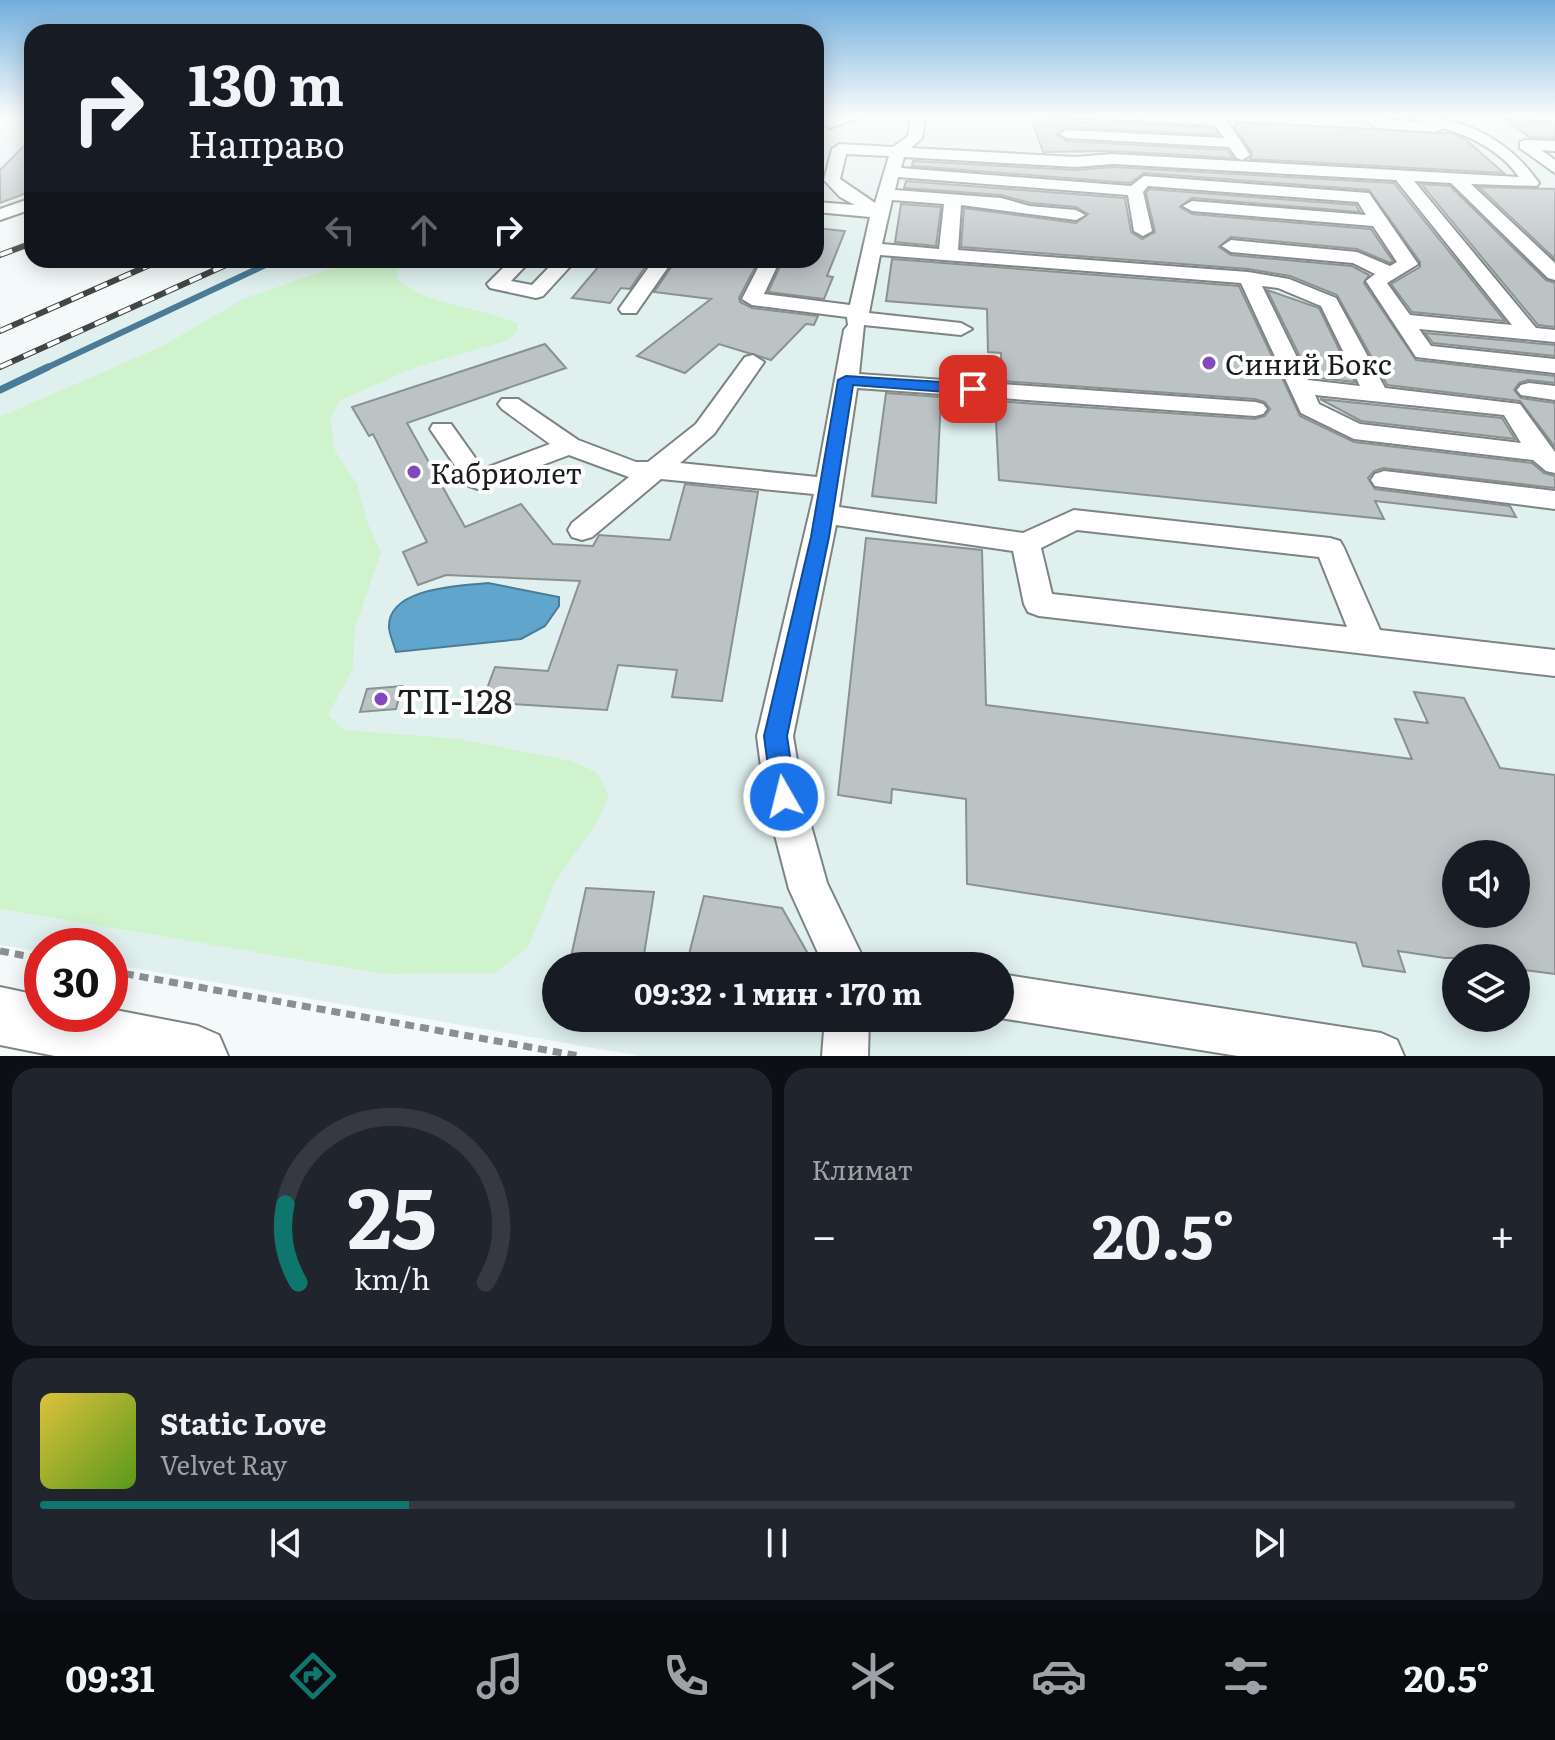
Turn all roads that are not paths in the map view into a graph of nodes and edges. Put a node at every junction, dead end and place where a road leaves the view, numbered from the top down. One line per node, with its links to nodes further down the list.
1 (836, 166): 17 (street)
2 (893, 166): 6 (street)
3 (1237, 166): 5 (street)
4 (1521, 166): 9 (street)
5 (1249, 167): 7 (street)
6 (891, 172): 10 (street); 11 (street)
7 (1334, 172): 8 (street); 12 (street)
8 (1401, 176): 9 (street); 38 (street)
9 (1456, 179): 23 (street)
10 (1135, 191): 12 (street); 21 (street)
11 (885, 194): 13 (street); 17 (street)
12 (1352, 197): 20 (street)
13 (953, 199): 19 (street); 26 (street)
14 (24, 206): 18 (street)
15 (1192, 206): 20 (street)
16 (824, 208): 17 (street)
17 (880, 213): 25 (street)
18 (0, 215)
19 (1076, 215)
20 (1379, 221): 31 (street)
21 (1143, 231)
22 (1238, 241): 31 (street)
23 (1521, 242): 24 (street); 32 (street)
24 (1555, 244)
25 (872, 249): 26 (street); 35 (street)
26 (948, 255): 33 (street)
27 (514, 268): 28 (street)
28 (559, 268)
29 (658, 268): 34 (street)
30 (767, 268): 35 (street)
31 (1390, 273): 36 (street)
32 (1555, 274)
33 (1248, 278): 43 (street); 46 (street)
34 (629, 309)
35 (857, 320): 37 (street); 42 (street)
36 (1404, 321): 38 (street); 41 (street)
37 (961, 329)
38 (1530, 334): 39 (street)
39 (1555, 336)
40 (753, 362): 52 (street)
41 (1555, 366)
42 (846, 380): 48 (street); 54 (street)
43 (1299, 386): 46 (street); 51 (street)
44 (1529, 390): 45 (street)
45 (1555, 393)
46 (1376, 394): 51 (street)
47 (510, 404): 50 (street)
48 (1255, 409)
49 (442, 429): 50 (street)
50 (569, 446): 52 (street)
51 (1548, 459)
52 (657, 471): 54 (street); 56 (street)
53 (1384, 480): 55 (street)
54 (825, 500): 57 (street); 60 (street)
55 (1555, 500)
56 (582, 530)
57 (1026, 543): 58 (street); 58 (street)
58 (1369, 642): 59 (street)
59 (1555, 663)
60 (839, 952)
61 (1014, 998): 66 (street)
62 (0, 1016): 64 (main road)
63 (846, 1032): 65 (street)
64 (198, 1056)
65 (845, 1056)
66 (1381, 1056)

